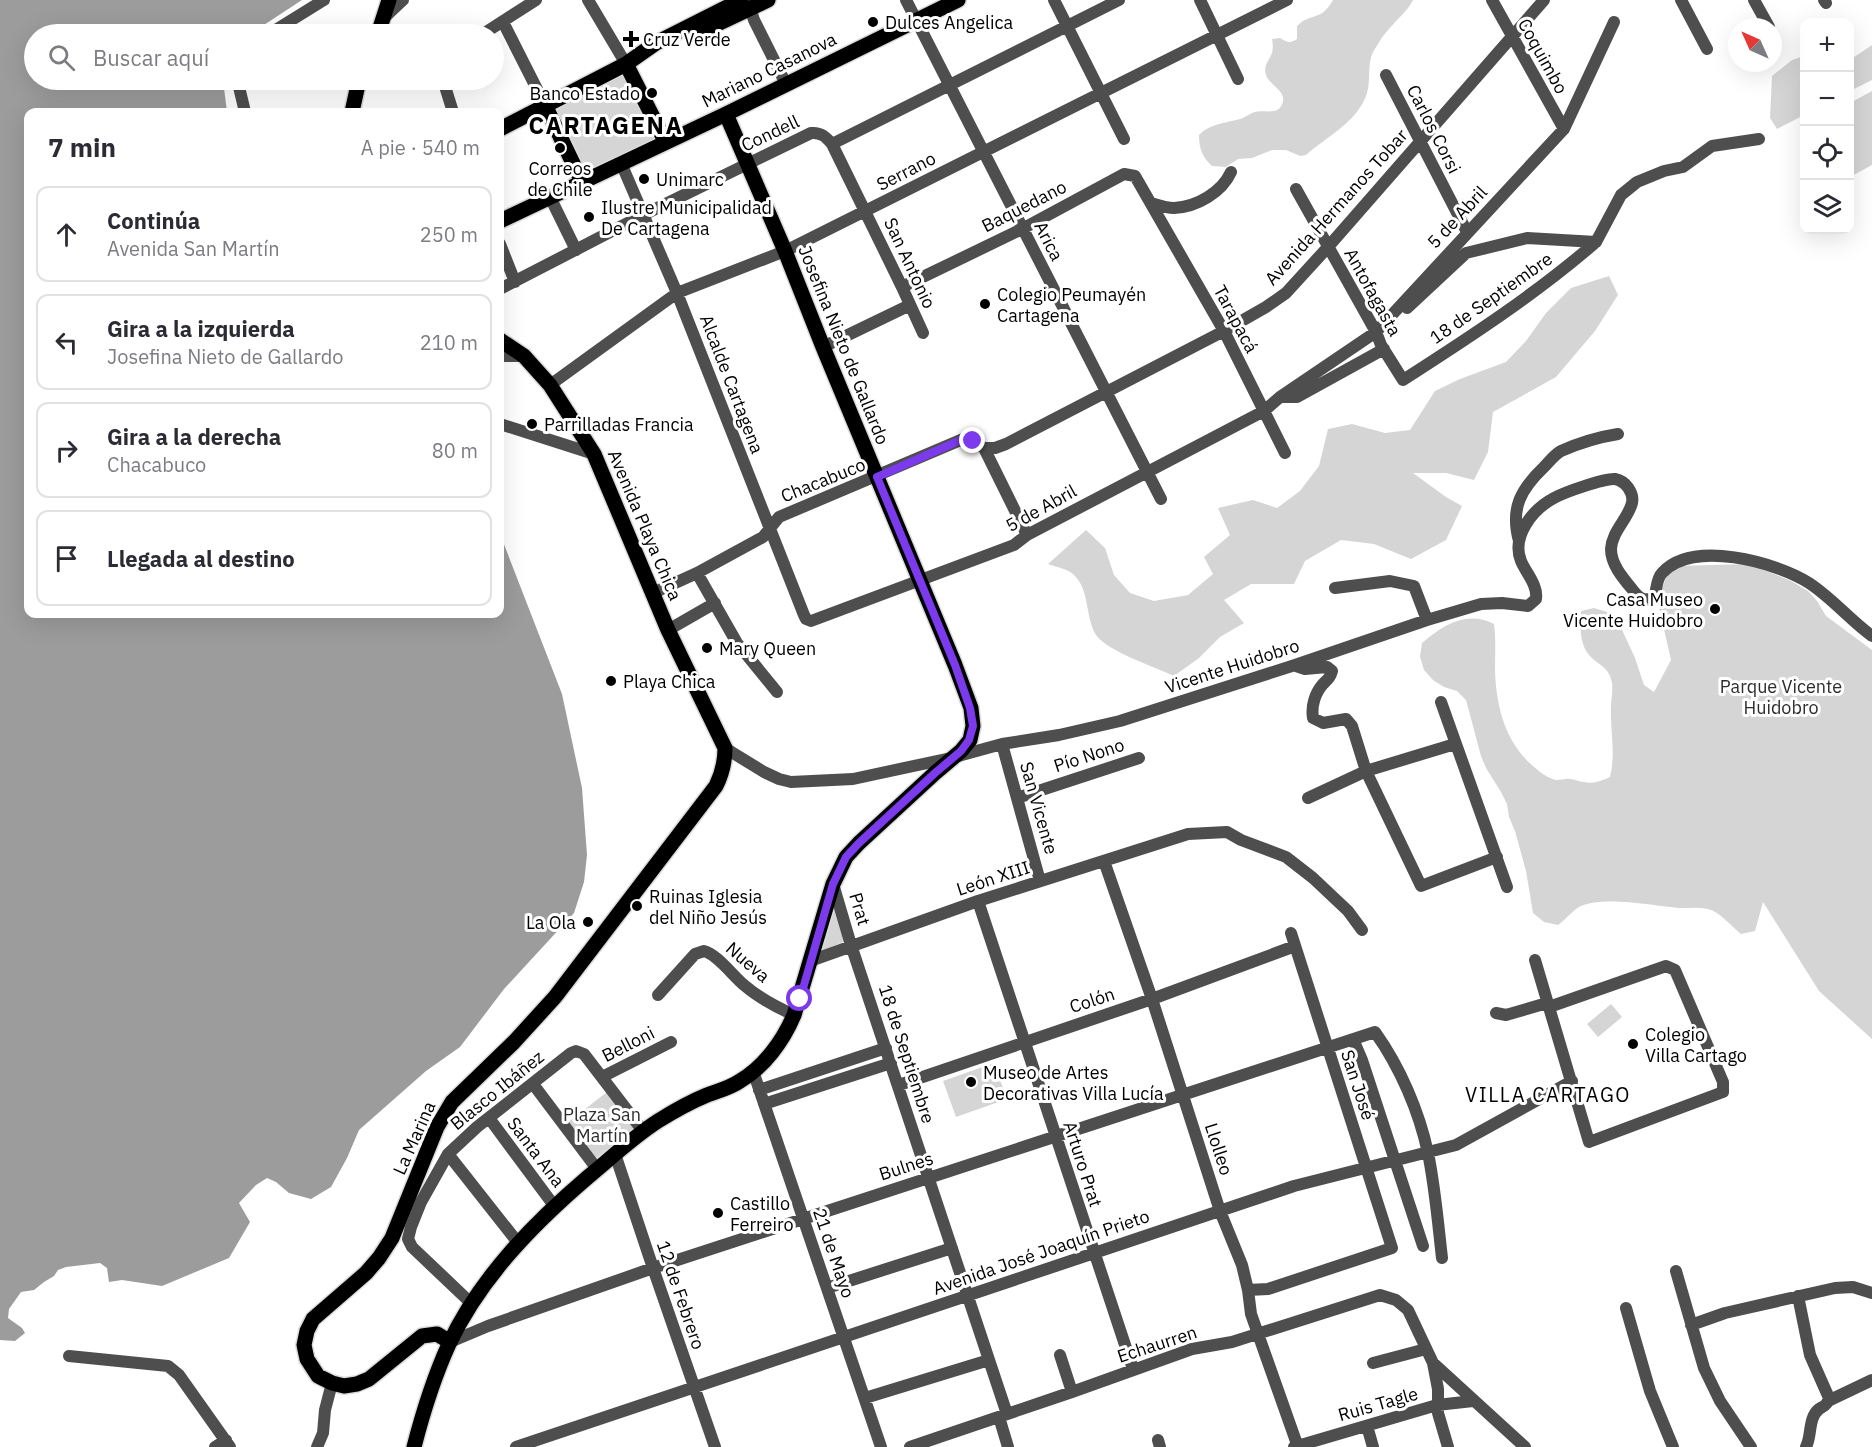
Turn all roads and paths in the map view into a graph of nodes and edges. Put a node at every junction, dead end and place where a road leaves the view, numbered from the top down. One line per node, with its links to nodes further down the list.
1 (324, 0): 23 (street)
2 (389, 0): 18 (main road)
3 (403, 0): 18 (street)
4 (536, 0): 21 (street)
5 (588, 0): 30 (street)
6 (768, 0): 17 (main road)
7 (906, 0): 20 (street, Arica)
8 (958, 0): 20 (main road, Mariano Casanova)
9 (1054, 0): 26 (street)
10 (1119, 0): 26 (street)
11 (1200, 0): 27 (street)
12 (1287, 0): 27 (street, Serrano)
13 (1492, 0): 28 (street, Coquimbo)
14 (1544, 0): 28 (street, Avenida Hermanos Tobar)
15 (1682, 0): 29 (street)
16 (1754, 0): 19 (street)
17 (746, 3): 30 (main road); 33 (street)
18 (385, 17): 24 (main road)
19 (1764, 18)
20 (916, 20): 33 (main road, Mariano Casanova); 34 (street, Arica)
21 (503, 22): 25 (street); 39 (street)
22 (1614, 22): 45 (street, 5 de Abril)
23 (285, 24)
24 (382, 24)
25 (500, 24)
26 (1067, 26): 34 (street); 38 (street)
27 (1217, 35): 32 (street); 38 (street, Serrano)
28 (1512, 37): 45 (street, Coquimbo); 49 (street, Avenida Hermanos Tobar)
29 (1707, 49)
30 (626, 64): 39 (main road); 48 (main road)
31 (1386, 75): 49 (street, Carlos Corsi)
32 (1238, 79)
33 (786, 84): 43 (main road, Mariano Casanova)
34 (949, 85): 50 (street); 51 (street, Arica)
35 (239, 90): 40 (street)
36 (357, 90): 41 (main road)
37 (446, 90): 42 (street)
38 (1101, 93): 46 (street); 51 (street, Serrano)
39 (545, 105): 44 (main road); 55 (main road)
40 (244, 108)
41 (353, 108)
42 (452, 108)
43 (726, 114): 48 (main road, Mariano Casanova); 53 (main road, Josefina Nieto de Gallardo)
44 (504, 127)
45 (1564, 129): 63 (street, 5 de Abril)
46 (1124, 139)
47 (1759, 139): 64 (street)
48 (665, 141): 52 (main road, Mariano Casanova)
49 (1420, 142): 63 (street, Carlos Corsi); 65 (street, Avenida Hermanos Tobar)
50 (832, 144): 53 (street, Condell); 59 (street, San Antonio)
51 (983, 152): 59 (street, Serrano); 62 (street, Arica)
52 (621, 163): 55 (main road, Mariano Casanova); 60 (street, Alcalde Cartagena)
53 (747, 164): 60 (street, Condell); 67 (main road, Josefina Nieto de Gallardo)
54 (1232, 172): 58 (street)
55 (582, 182): 57 (main road, Mariano Casanova)
56 (1296, 189): 65 (street, Antofagasta)
57 (550, 197): 61 (main road, Mariano Casanova); 66 (street)
58 (1151, 203): 62 (street, Baquedano); 74 (street, Tarapacá)
59 (866, 211): 67 (street, Serrano); 71 (street, San Antonio)
60 (643, 215): 66 (street, Condell); 72 (street, Alcalde Cartagena)
61 (504, 219)
62 (1022, 229): 71 (street, Baquedano); 84 (street, Arica)
63 (1467, 232): 75 (street, 5 de Abril)
64 (1596, 242): 75 (street); 82 (street, 18 de Septiembre)
65 (1328, 247): 74 (street, Avenida Hermanos Tobar); 75 (street, Antofagasta)
66 (576, 250): 69 (street, Condell)
67 (785, 251): 72 (street, Serrano); 78 (main road, Josefina Nieto de Gallardo)
68 (504, 254): 69 (street)
69 (515, 282): 70 (street, Condell)
70 (504, 287)
71 (902, 287): 73 (street, San Antonio)
72 (677, 293): 83 (street, Serrano); 95 (street, Alcalde Cartagena)
73 (910, 305): 76 (street, San Antonio); 78 (street)
74 (1224, 331): 84 (street, Avenida Hermanos Tobar); 86 (street, Tarapacá)
75 (1376, 332): 79 (street, Antofagasta); 85 (street, 5 de Abril)
76 (923, 333)
77 (504, 343): 81 (main road, Avenida Playa Chica)
78 (823, 347): 93 (main road, Josefina Nieto de Gallardo)
79 (1383, 349): 82 (street, Antofagasta); 85 (street, 5 de Abril)
80 (504, 356): 81 (street)
81 (524, 356): 83 (main road, Avenida Playa Chica)
82 (1404, 380)
83 (550, 385): 91 (main road, Avenida Playa Chica)
84 (1106, 392): 89 (street, Avenida Hermanos Tobar); 92 (street, Arica)
85 (1280, 397): 86 (street, 5 de Abril)
86 (1263, 411): 90 (street, Tarapacá); 92 (street, 5 de Abril)
87 (504, 425): 91 (street)
88 (1618, 434): 97 (street)
89 (984, 448): 93 (street, Chacabuco); 96 (street)
90 (1285, 453)
91 (594, 454): 101 (main road, Avenida Playa Chica)
92 (1147, 472): 94 (street, Arica); 96 (street, 5 de Abril)
93 (877, 477): 95 (street, Chacabuco); 99 (main road, Josefina Nieto de Gallardo)
94 (1161, 499)
95 (770, 529): 98 (street, Chacabuco); 103 (street, Alcalde Cartagena)
96 (1027, 535): 99 (street, 5 de Abril)
97 (1519, 541): 104 (street, Vicente Huidobro); 106 (street)
98 (698, 573): 101 (street, Chacabuco); 102 (street)
99 (920, 581): 103 (street, 5 de Abril); 113 (main road, Josefina Nieto de Gallardo)
100 (1335, 588): 104 (street)
101 (653, 593): 105 (main road, Avenida Playa Chica)
102 (715, 603): 105 (street); 108 (street)
103 (807, 619)
104 (1427, 620): 107 (street, Vicente Huidobro)
105 (668, 630): 112 (main road, Avenida Playa Chica)
106 (1872, 636)
107 (1295, 665): 110 (street, Vicente Huidobro); 115 (street)
108 (777, 692)
109 (1441, 702): 111 (street)
110 (1002, 744): 113 (street, Vicente Huidobro); 116 (street, San Vicente)
111 (1455, 744): 115 (street); 118 (street)
112 (725, 748): 113 (street, Vicente Huidobro); 188 (main road, La Marina)
113 (951, 758): 121 (main road)
114 (1139, 758): 116 (street, Pío Nono)
115 (1366, 771): 117 (street); 118 (street)
116 (1017, 798): 120 (street, San Vicente)
117 (1308, 798)
118 (1497, 857): 122 (street)
119 (1104, 861): 120 (street, León XIII); 124 (street, León XIII); 131 (street, Llolleo)
120 (1040, 881): 123 (street, León XIII)
121 (833, 884): 126 (street, Prat); 129 (main road)
122 (1507, 887)
123 (978, 901): 126 (street, León XIII); 137 (street, Arturo Prat)
124 (1362, 930)
125 (1291, 933): 127 (street, San José)
126 (852, 945): 129 (street, León XIII); 138 (street, 18 de Septiembre)
127 (1295, 946): 131 (street, Colón); 139 (street, San José)
128 (1535, 960): 132 (street)
129 (810, 961): 134 (main road)
130 (658, 994): 134 (street, Nueva)
131 (1152, 999): 137 (street, Colón); 147 (street, Llolleo)
132 (1548, 1005): 133 (street); 143 (street); 143 (street)
133 (1496, 1013)
134 (794, 1015): 141 (main road)
135 (1353, 1039): 139 (street, Bulnes); 152 (street, Bulnes); 155 (street)
136 (671, 1042): 142 (street, Belloni)
137 (1024, 1042): 145 (street, Colón); 151 (street, Arturo Prat)
138 (886, 1048): 140 (street, 18 de Septiembre); 146 (street)
139 (1327, 1048): 147 (street, Bulnes); 156 (street, San José)
140 (891, 1063): 145 (street, 18 de Septiembre); 148 (street)
141 (753, 1071): 146 (street, 21 de Mayo); 150 (main road)
142 (602, 1077): 144 (street, Blasco Ibáñez); 150 (street, Blasco Ibáñez)
143 (1572, 1081): 152 (street, Avenida José Joaquín Prieto)
144 (532, 1084): 149 (street, Blasco Ibáñez); 157 (street)
145 (899, 1086): 158 (street, 18 de Septiembre)
146 (759, 1090): 148 (street, 21 de Mayo)
147 (1182, 1095): 151 (street, Bulnes); 160 (street, Llolleo)
148 (764, 1104): 161 (street, 21 de Mayo)
149 (489, 1118): 153 (street, Blasco Ibáñez); 159 (street, Santa Ana)
150 (643, 1131): 154 (main road)
151 (1055, 1137): 158 (street, Bulnes); 165 (street, Arturo Prat)
152 (1428, 1153): 155 (street, Avenida José Joaquín Prieto); 166 (street)
153 (448, 1154): 162 (street); 174 (street, Blasco Ibáñez)
154 (615, 1154): 157 (main road); 167 (street, 12 de Febrero)
155 (1395, 1161): 156 (street, Avenida José Joaquín Prieto); 163 (street)
156 (1366, 1167): 160 (street, Avenida José Joaquín Prieto); 170 (street, San José)
157 (597, 1169): 159 (main road)
158 (929, 1178): 161 (street, Bulnes); 164 (street, 18 de Septiembre)
159 (555, 1207): 162 (main road)
160 (1220, 1211): 165 (street, Avenida José Joaquín Prieto); 170 (street, Llolleo)
161 (803, 1218): 167 (street, Bulnes); 169 (street, 21 de Mayo)
162 (519, 1244): 174 (main road)
163 (1423, 1246)
164 (952, 1248): 169 (street); 172 (street, 18 de Septiembre)
165 (1094, 1254): 172 (street, Avenida José Joaquín Prieto); 186 (street, Arturo Prat)
166 (1442, 1258)
167 (652, 1268): 179 (street, Bulnes); 189 (street, 12 de Febrero)
168 (1676, 1271): 176 (street)
169 (827, 1288): 178 (street, 21 de Mayo)
170 (1248, 1290): 177 (street, Llolleo)
171 (1872, 1293): 173 (street)
172 (968, 1296): 178 (street, Avenida José Joaquín Prieto); 183 (street, 18 de Septiembre)
173 (1798, 1296): 176 (street); 193 (street)
174 (472, 1304): 179 (main road)
175 (1626, 1308): 210 (street)
176 (1691, 1325): 211 (street)
177 (1258, 1333): 180 (street, Echaurren); 186 (street, Echaurren); 206 (street, Llolleo)
178 (844, 1337): 189 (street, Avenida José Joaquín Prieto); 191 (street, 21 de Mayo)
179 (450, 1342): 188 (main road); 200 (main road)
180 (1426, 1349): 184 (street); 185 (street)
181 (1060, 1355): 190 (street)
182 (69, 1356): 197 (street)
183 (988, 1360): 191 (street); 195 (street, 18 de Septiembre)
184 (1373, 1363)
185 (1433, 1363): 192 (street); 194 (street)
186 (1133, 1369): 190 (street, Echaurren)
187 (1872, 1380): 193 (street)
188 (332, 1383): 199 (street)
189 (694, 1387): 201 (street, Avenida José Joaquín Prieto); 202 (street, 12 de Febrero)
190 (1072, 1392): 195 (street, Echaurren)
191 (865, 1398): 203 (street, 21 de Mayo)
192 (1473, 1401): 194 (street, Ruis Tagle); 209 (street)
193 (1828, 1401): 212 (street)
194 (1437, 1405): 196 (street, Ruis Tagle); 208 (street)
195 (1003, 1416): 204 (street, Echaurren); 205 (street, 18 de Septiembre)
196 (1367, 1426): 206 (street, Ruis Tagle); 207 (street)
197 (228, 1443): 198 (street)
198 (215, 1447)
199 (317, 1447)
200 (414, 1447)
201 (516, 1447)
202 (715, 1447)
203 (881, 1447)
204 (910, 1447)
205 (1008, 1447)
206 (1297, 1447)
207 (1373, 1447)
208 (1449, 1447)
209 (1526, 1447)
210 (1673, 1447)
211 (1751, 1447)
212 (1806, 1447)

